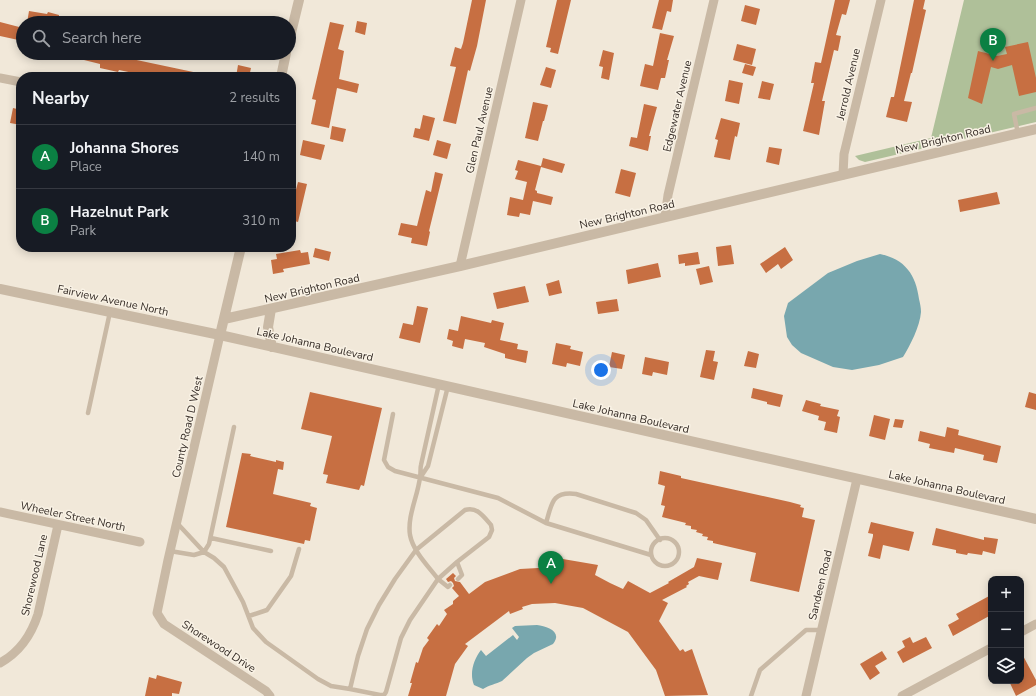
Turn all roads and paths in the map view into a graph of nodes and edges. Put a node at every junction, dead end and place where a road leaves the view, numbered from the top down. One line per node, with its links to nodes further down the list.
1 (299, 0): 5 (street)
2 (521, 0): 16 (street, Glen Paul Avenue)
3 (714, 0): 14 (street, Edgewater Avenue)
4 (881, 0): 13 (street, Jerrold Avenue)
5 (295, 16)
6 (285, 60): 7 (street)
7 (282, 72)
8 (0, 78): 9 (street)
9 (16, 81)
10 (1036, 108): 12 (lane)
11 (1036, 129): 12 (street, New Brighton Road)
12 (1018, 134): 13 (street, New Brighton Road)
13 (843, 175): 14 (street, New Brighton Road)
14 (665, 217): 16 (street, New Brighton Road)
15 (240, 252): 20 (street, County Road D West)
16 (460, 266): 18 (street, New Brighton Road)
17 (0, 289): 19 (street, Fairview Avenue North)
18 (271, 309): 20 (street, New Brighton Road); 22 (street)
19 (110, 312): 21 (street, Fairview Avenue North); 24 (lane)
20 (224, 319): 21 (street, County Road D West)
21 (220, 335): 22 (street, Lake Johanna Boulevard); 31 (street, County Road D West)
22 (272, 347): 23 (street, Lake Johanna Boulevard)
23 (444, 385): 27 (lane); 27 (lane); 28 (street, Lake Johanna Boulevard)
24 (88, 413)
25 (393, 414): 27 (lane)
26 (234, 427): 34 (lane)
27 (420, 478): 32 (lane); 39 (lane)
28 (857, 479): 30 (street, Lake Johanna Boulevard); 50 (street, Sandeen Road)
29 (0, 512): 33 (street, Wheeler Street North)
30 (1036, 519)
31 (177, 523): 38 (street, County Road D West); 41 (lane)
32 (546, 523): 35 (lane); 42 (lane)
33 (58, 525): 36 (street, Wheeler Street North); 53 (street, Shorewood Lane)
34 (211, 538): 40 (lane); 41 (lane)
35 (660, 540): 42 (lane); 42 (lane)
36 (140, 542)
37 (299, 548): 48 (lane)
38 (170, 550): 41 (lane); 47 (street, County Road D West)
39 (416, 550): 43 (lane); 44 (lane); 54 (lane)
40 (271, 551)
41 (204, 552): 48 (lane)
42 (652, 555)
43 (457, 562): 44 (lane); 45 (lane)
44 (438, 579): 46 (lane); 54 (lane)
45 (458, 579)
46 (450, 585)
47 (157, 613): 55 (street, Shorewood Drive)
48 (249, 616): 54 (lane)
49 (1036, 624): 51 (street)
50 (821, 630): 56 (lane); 57 (street, Sandeen Road)
51 (1024, 630)
52 (988, 650): 58 (street)
53 (0, 663)
54 (350, 689)
55 (270, 696)
56 (751, 696)
57 (806, 696)
58 (902, 696)

